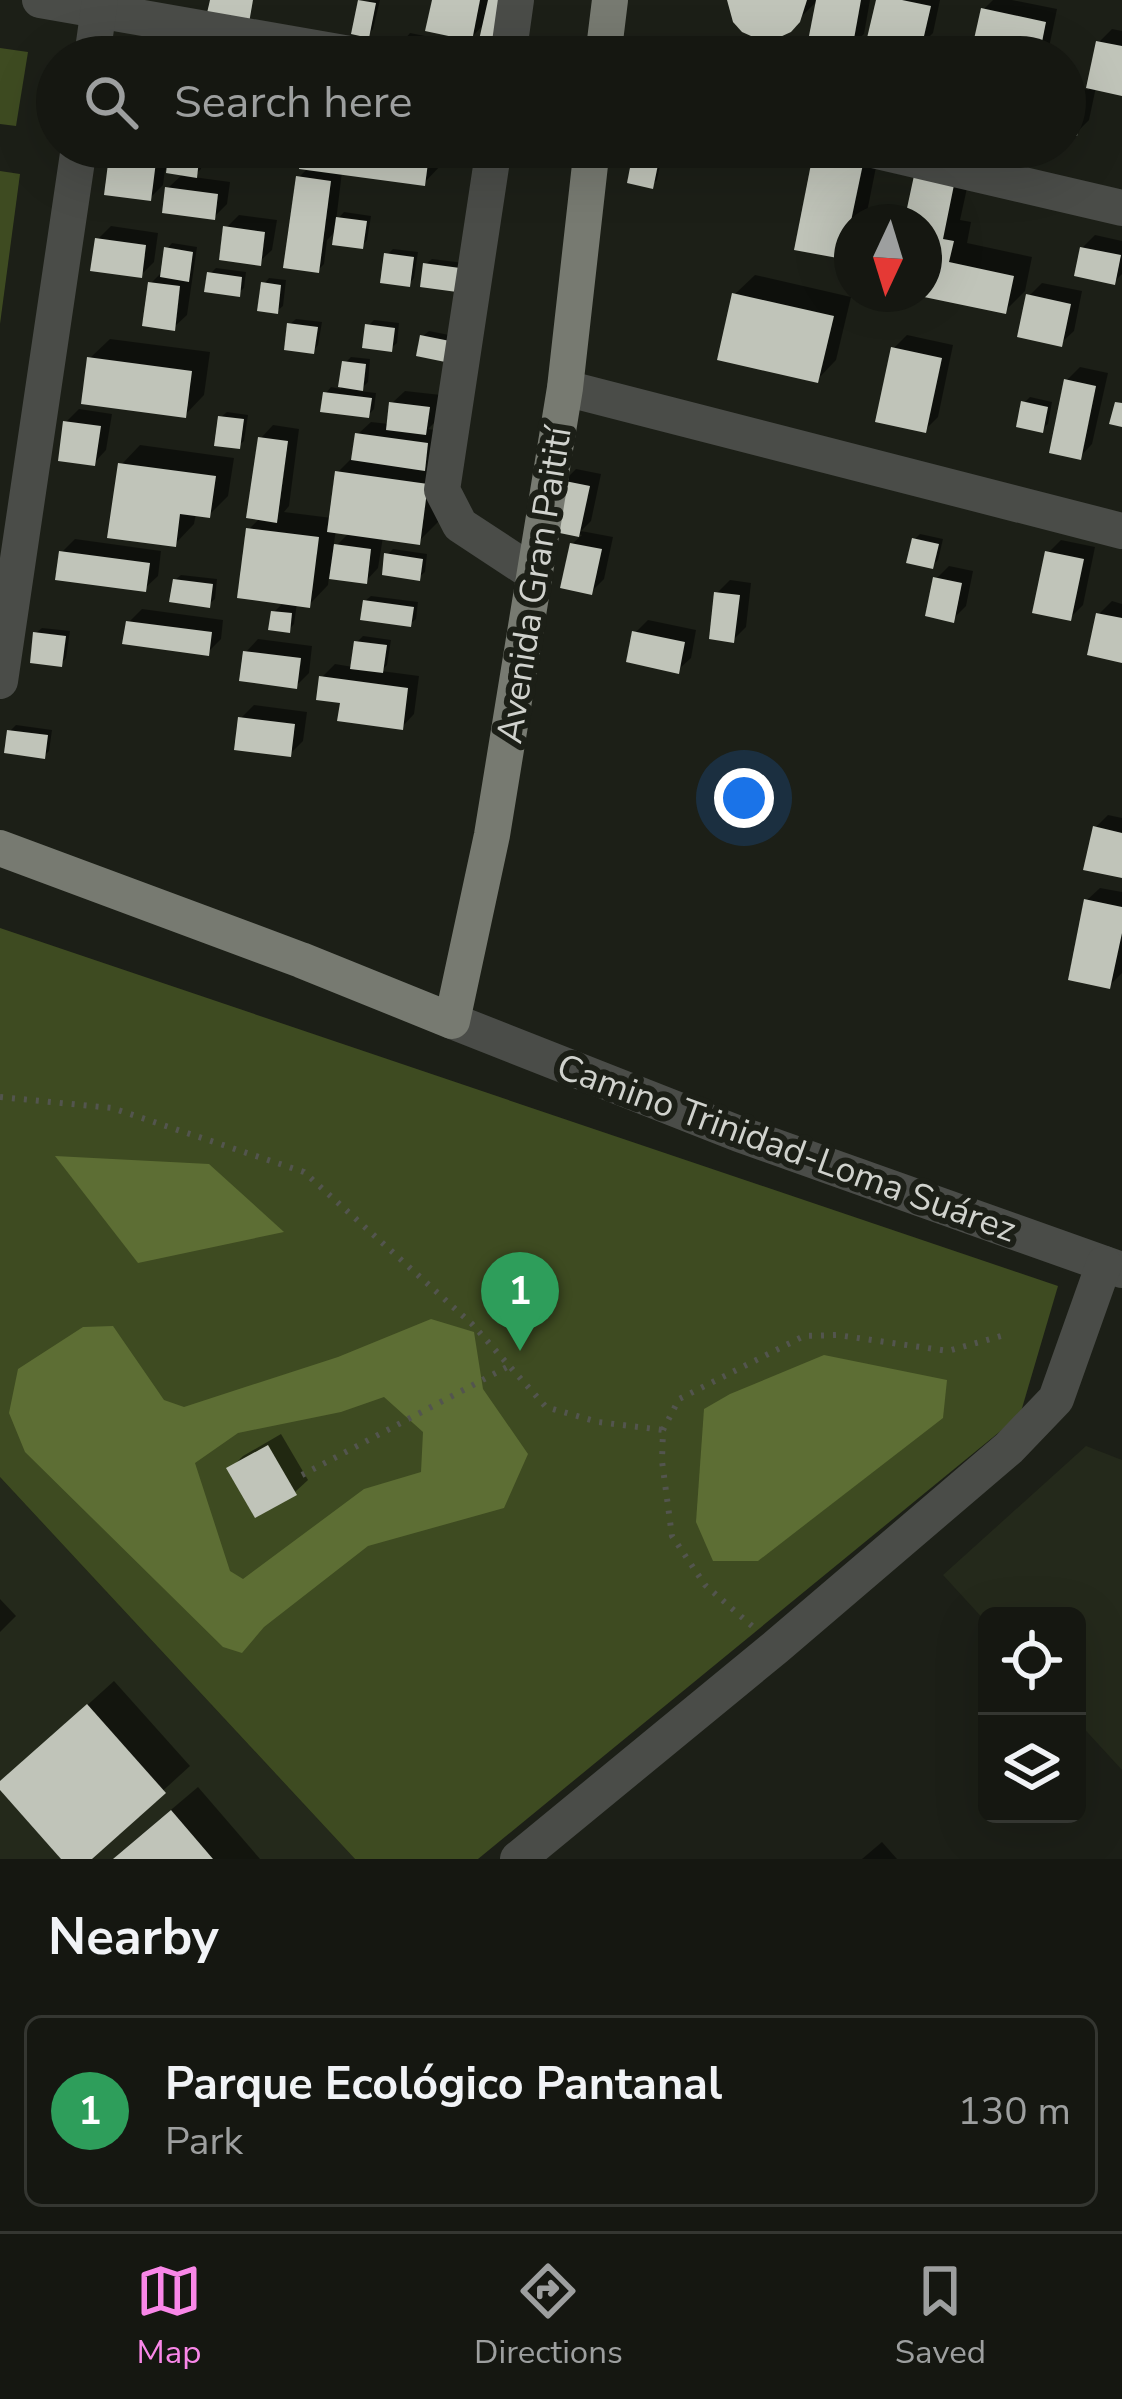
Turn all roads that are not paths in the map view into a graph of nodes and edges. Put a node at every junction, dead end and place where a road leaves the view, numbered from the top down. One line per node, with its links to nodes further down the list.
1 (40, 0): 4 (street)
2 (516, 0): 7 (street)
3 (610, 0): 8 (main road)
4 (99, 5): 5 (street); 6 (street)
5 (95, 36)
6 (259, 36)
7 (511, 36)
8 (606, 36)
9 (76, 168): 17 (street)
10 (491, 168): 16 (street)
11 (590, 168): 14 (main road, Avenida Gran Paitití)
12 (950, 168): 13 (street)
13 (1122, 208)
14 (565, 388): 15 (street); 16 (main road, Avenida Gran Paitití)
15 (1122, 531)
16 (533, 573): 19 (main road, Avenida Gran Paitití)
17 (0, 681)
18 (0, 848): 19 (main road)
19 (452, 1021): 20 (street, Camino Trinidad-Loma Suárez)
20 (1113, 1267): 21 (street)
21 (518, 1859)

